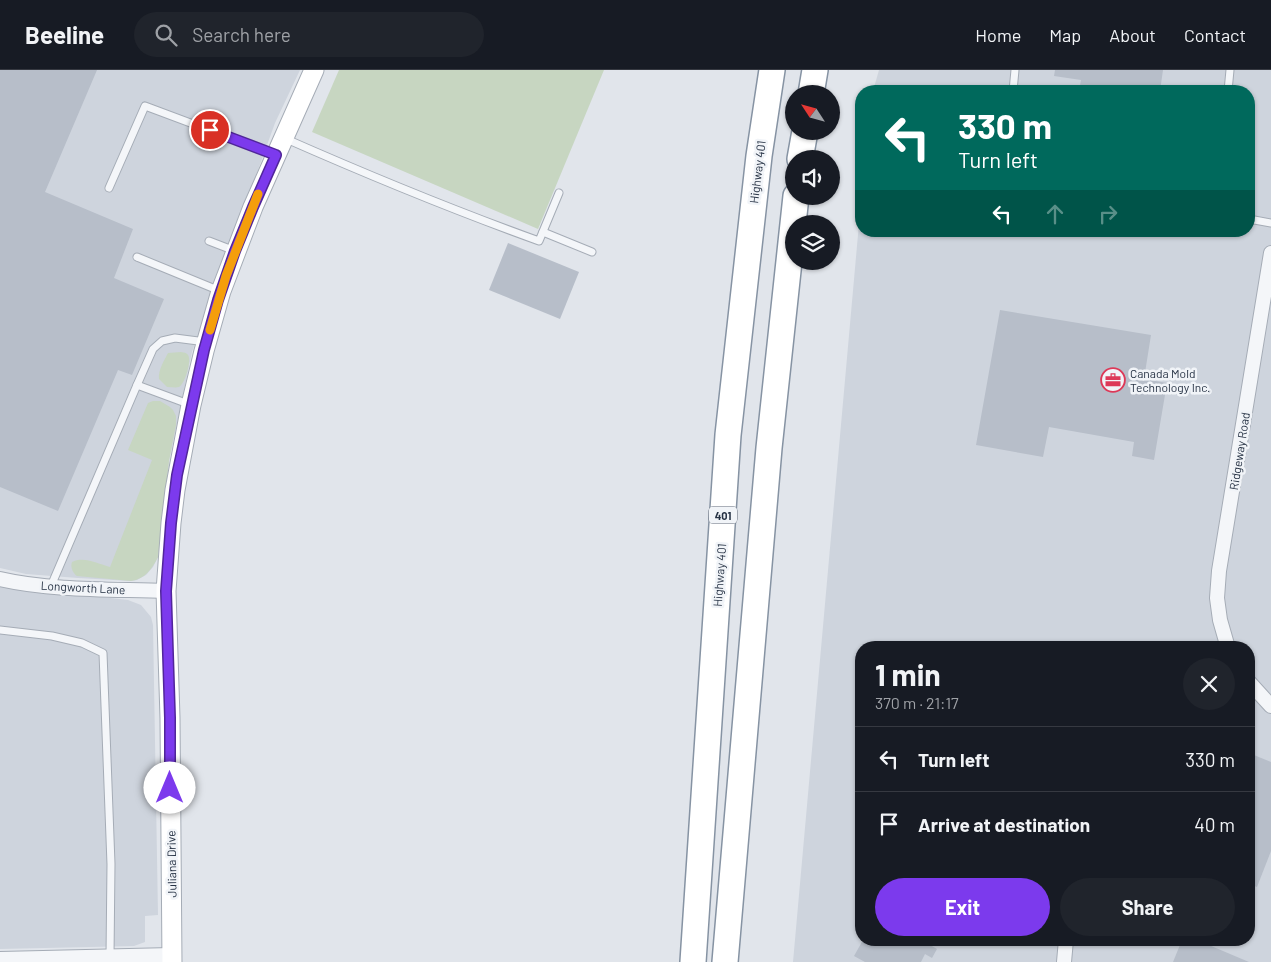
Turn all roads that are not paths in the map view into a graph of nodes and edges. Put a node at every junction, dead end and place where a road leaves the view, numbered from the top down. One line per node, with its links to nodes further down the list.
1 (314, 70): 9 (street, Juliana Drive)
2 (772, 70): 36 (highway, Highway 401 / 401)
3 (815, 70): 6 (highway)
4 (1015, 70): 7 (lane)
5 (1230, 70): 8 (lane)
6 (812, 85)
7 (1014, 85)
8 (1229, 85)
9 (280, 146): 10 (lane); 15 (lane); 17 (street, Juliana Drive)
10 (108, 188)
11 (559, 193): 15 (lane)
12 (795, 205): 37 (highway)
13 (1255, 220): 14 (lane)
14 (1271, 223)
15 (543, 232): 18 (lane)
16 (209, 240): 17 (lane)
17 (235, 251): 21 (street, Juliana Drive)
18 (592, 252)
19 (1271, 253): 29 (street, Ridgeway Road)
20 (137, 257): 21 (lane)
21 (221, 291): 22 (street, Juliana Drive)
22 (206, 342): 23 (lane); 24 (street, Juliana Drive)
23 (137, 385): 24 (lane); 26 (lane)
24 (192, 405): 27 (street, Juliana Drive)
25 (0, 578): 26 (street, Longworth Lane)
26 (51, 586): 27 (street, Longworth Lane)
27 (166, 591): 35 (street, Juliana Drive)
28 (0, 630): 33 (lane)
29 (1226, 641)
30 (1255, 689): 31 (street)
31 (1271, 706)
32 (1065, 946): 38 (street)
33 (110, 956): 34 (street); 35 (street)
34 (0, 959)
35 (172, 959)
36 (693, 962)
37 (725, 962)
38 (1064, 962)

